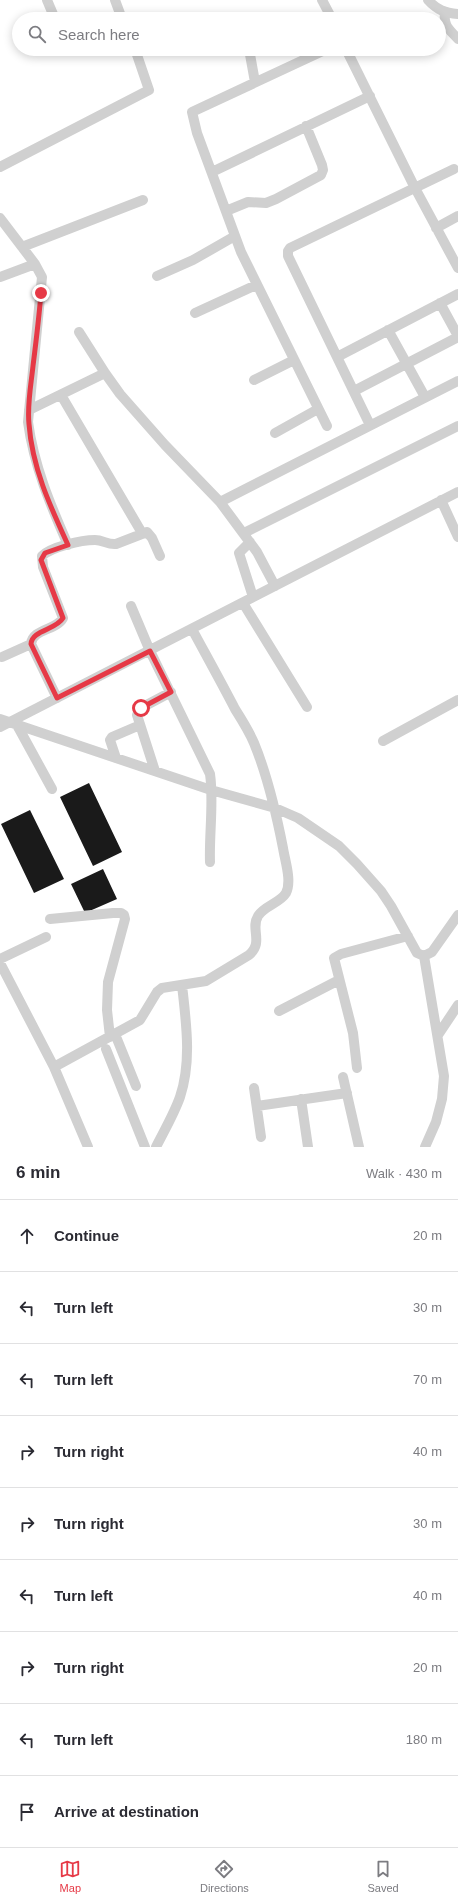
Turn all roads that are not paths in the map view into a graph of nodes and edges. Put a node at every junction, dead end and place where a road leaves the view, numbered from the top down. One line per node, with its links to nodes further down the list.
1 (47, 0): 5 (street)
2 (115, 0): 6 (street)
3 (322, 0): 7 (street)
4 (428, 0): 8 (street)
5 (52, 12)
6 (119, 12)
7 (328, 12)
8 (443, 12)
9 (446, 13): 10 (street)
10 (458, 14)
11 (446, 26): 12 (street)
12 (458, 39)
13 (137, 56): 20 (street)
14 (250, 56): 17 (street)
15 (312, 56): 17 (street)
16 (350, 56): 18 (street)
17 (255, 82): 22 (street)
18 (370, 96): 19 (street); 23 (street)
19 (306, 126): 22 (street); 25 (street)
20 (0, 168)
21 (454, 169): 23 (street)
22 (212, 172): 25 (street)
23 (416, 188): 28 (street); 42 (street)
24 (144, 200): 30 (street)
25 (226, 211): 29 (street)
26 (458, 216): 28 (street)
27 (0, 218): 30 (street)
28 (436, 228): 32 (street)
29 (235, 236): 33 (street); 35 (street)
30 (22, 247): 31 (street)
31 (35, 264): 34 (street); 52 (street)
32 (458, 268)
33 (157, 276)
34 (0, 277)
35 (256, 285): 38 (street); 43 (street)
36 (458, 294): 37 (street)
37 (440, 303): 39 (street); 41 (street)
38 (195, 314)
39 (388, 330): 42 (street); 44 (street)
40 (79, 332): 45 (street)
41 (458, 337): 44 (street)
42 (337, 357): 48 (street)
43 (294, 360): 46 (street); 51 (street)
44 (407, 364): 48 (street); 50 (street)
45 (105, 373): 49 (street); 59 (street)
46 (254, 380)
47 (458, 381): 50 (street)
48 (354, 391): 53 (street)
49 (61, 395): 52 (street); 60 (street)
50 (425, 397): 53 (street)
51 (318, 408): 54 (street); 56 (street)
52 (29, 410): 64 (street)
53 (370, 425): 59 (street)
54 (327, 426)
55 (458, 426): 61 (street)
56 (275, 433)
57 (458, 492): 58 (street)
58 (441, 500): 62 (street); 66 (street)
59 (220, 502): 61 (street)
60 (142, 533): 64 (street); 65 (street)
61 (244, 533): 63 (street)
62 (458, 537)
63 (250, 542): 66 (street); 67 (street)
64 (68, 545): 71 (street)
65 (160, 556)
66 (275, 586): 67 (street)
67 (253, 597): 68 (street)
68 (243, 602): 70 (street); 77 (street)
69 (130, 606): 72 (street)
70 (192, 629): 72 (street); 85 (street)
71 (31, 644): 73 (street); 75 (street)
72 (150, 651): 74 (street); 75 (street)
73 (2, 657)
74 (171, 692): 79 (street); 84 (street)
75 (57, 698): 78 (street)
76 (458, 700): 80 (street)
77 (307, 707)
78 (6, 723): 81 (street); 83 (street)
79 (140, 725): 81 (street); 82 (street)
80 (383, 741)
81 (116, 758): 82 (street)
82 (155, 771): 84 (street)
83 (52, 789)
84 (211, 790): 85 (street); 86 (street)
85 (275, 808): 89 (street); 95 (street)
86 (210, 862)
87 (458, 915): 91 (street)
88 (50, 919): 98 (street)
89 (408, 936): 91 (street); 94 (street)
90 (46, 937): 92 (street)
91 (424, 956): 99 (street)
92 (0, 959)
93 (0, 963): 101 (street)
94 (339, 980): 97 (street); 102 (street)
95 (182, 985): 98 (street); 112 (street)
96 (458, 1005): 99 (street)
97 (279, 1011)
98 (112, 1035): 101 (street); 104 (street)
99 (438, 1035): 115 (street)
100 (106, 1049): 111 (street)
101 (54, 1067): 110 (street)
102 (357, 1068)
103 (343, 1077): 106 (street)
104 (136, 1086)
105 (254, 1088): 108 (street)
106 (347, 1092): 107 (street); 114 (street)
107 (301, 1099): 108 (street); 113 (street)
108 (257, 1106): 109 (street)
109 (261, 1137)
110 (88, 1147)
111 (145, 1147)
112 (156, 1147)
113 (308, 1147)
114 (358, 1147)
115 (425, 1147)

